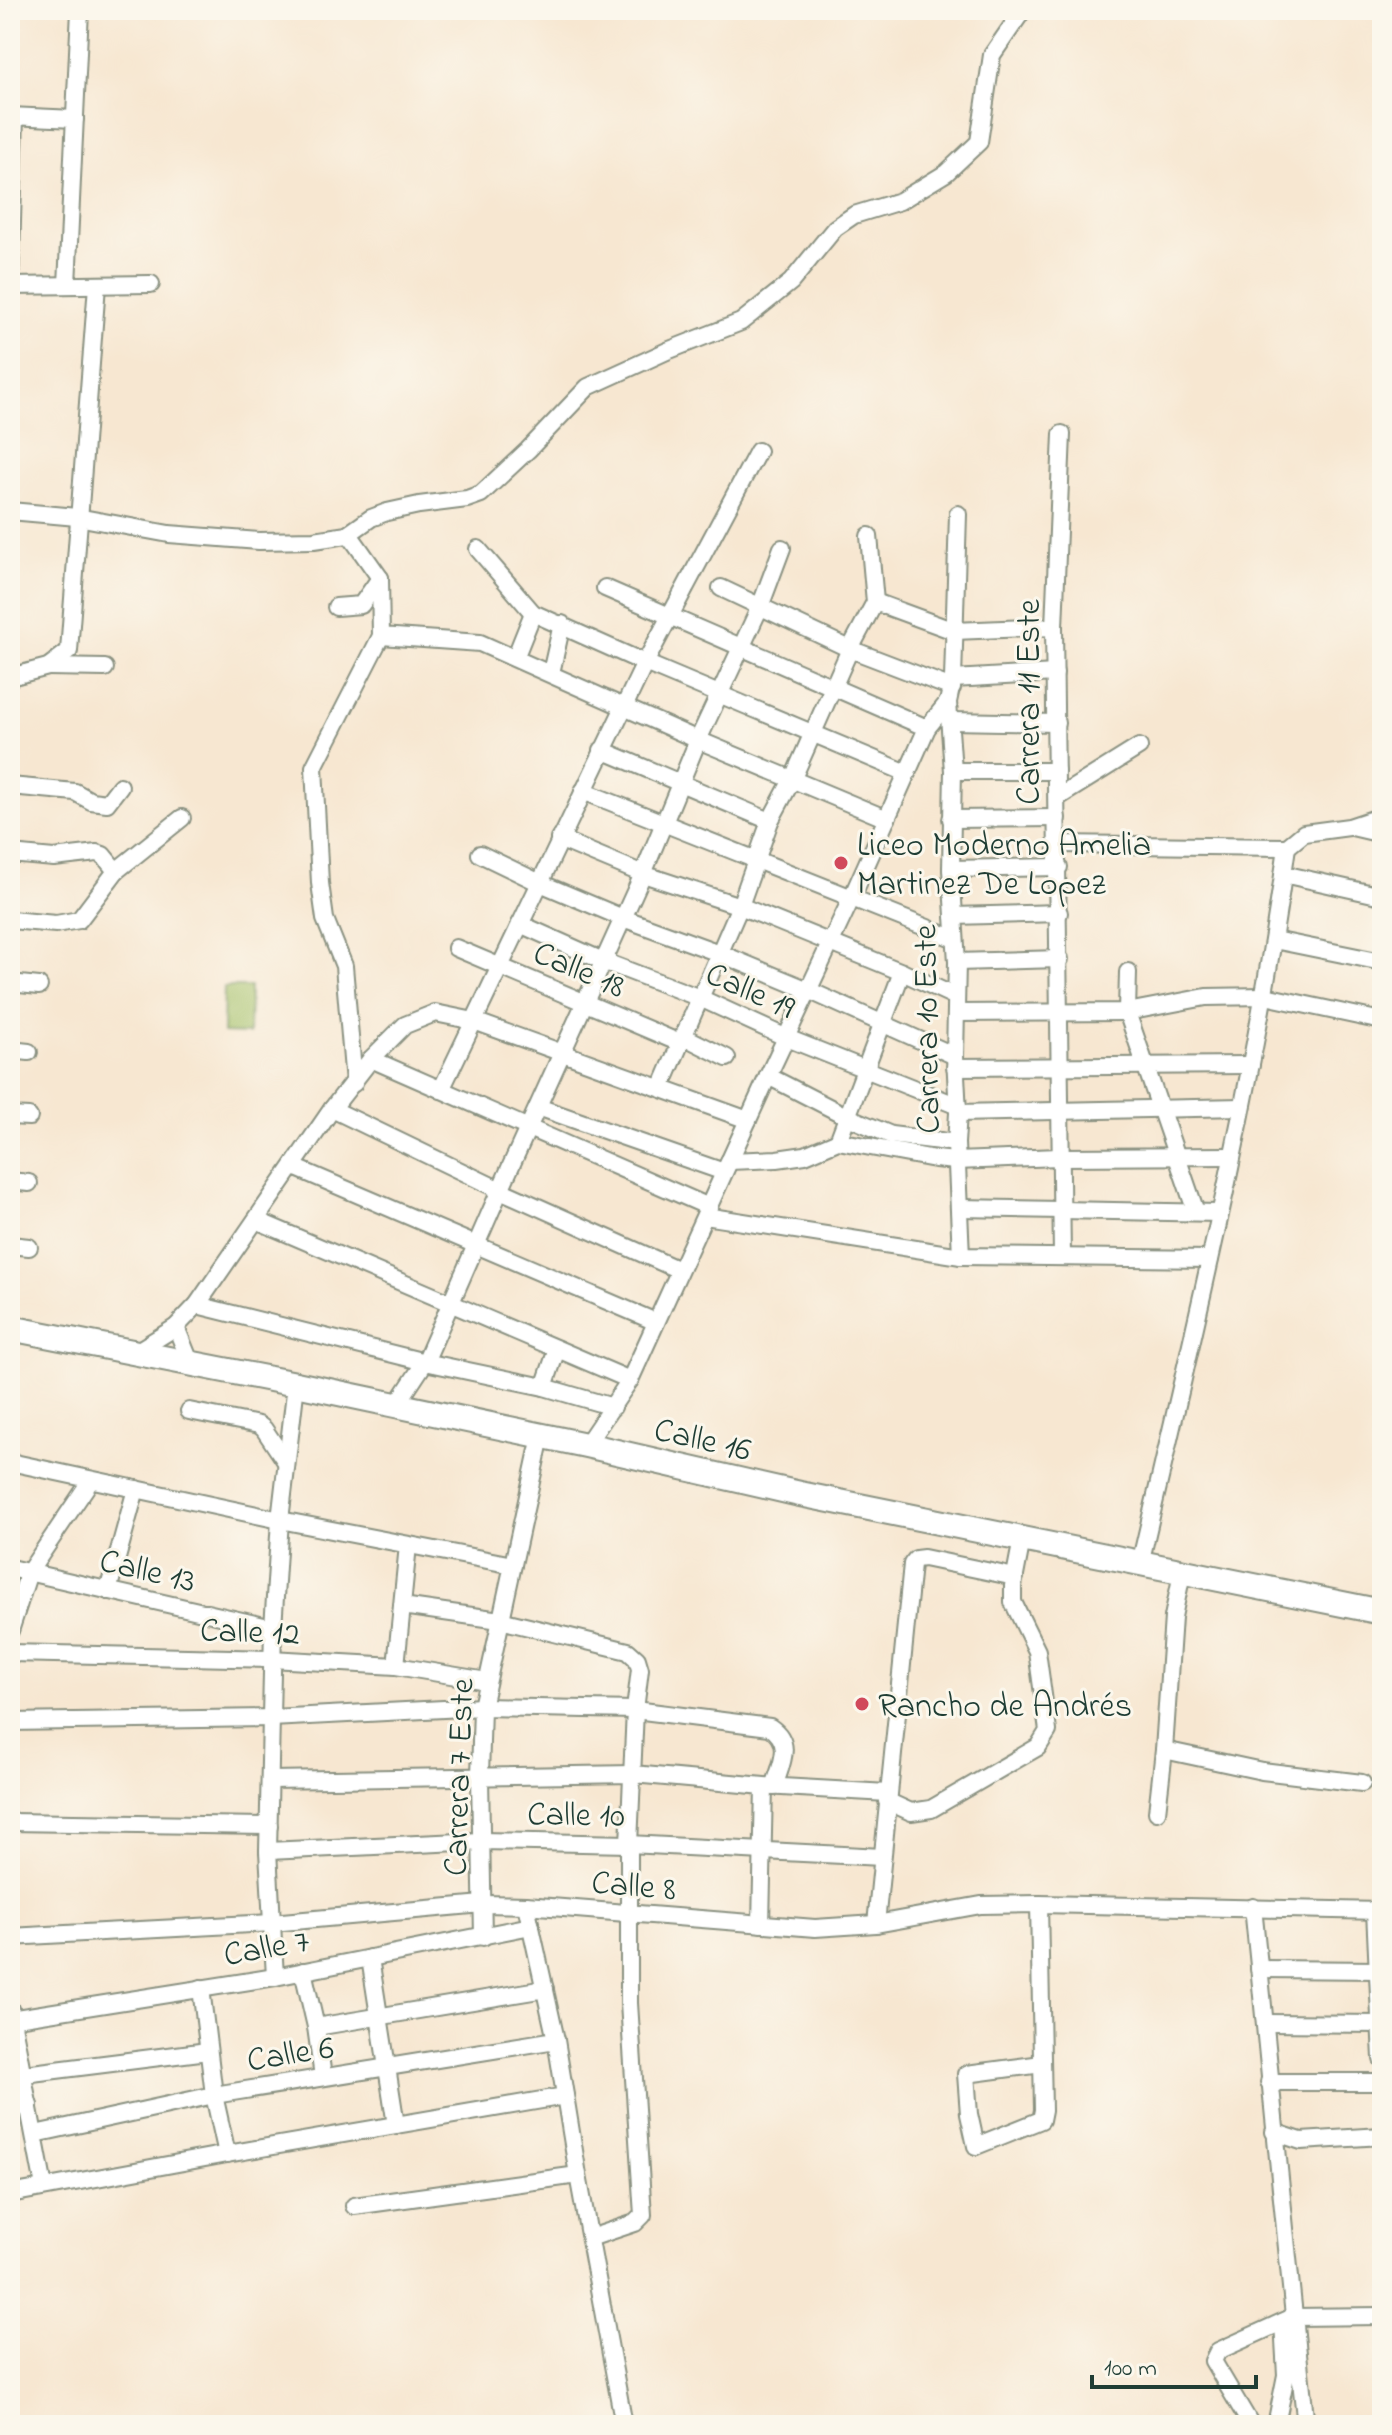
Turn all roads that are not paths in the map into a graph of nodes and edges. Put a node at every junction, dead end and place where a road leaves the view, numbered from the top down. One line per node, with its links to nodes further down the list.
1 (80, 10): 4 (street)
2 (1023, 10): 14 (street)
3 (12, 116): 4 (street); 8 (street)
4 (75, 119): 6 (street)
5 (151, 284): 7 (street)
6 (67, 285): 7 (street); 8 (street)
7 (97, 285): 13 (street)
8 (10, 287)
9 (1062, 434): 27 (street, Carrera 11 Este)
10 (758, 451): 25 (street)
11 (10, 511): 13 (street)
12 (958, 514): 28 (street, Carrera 10 Este)
13 (77, 517): 14 (street); 34 (street)
14 (349, 534): 18 (street)
15 (869, 536): 21 (street)
16 (782, 548): 23 (street)
17 (478, 549): 24 (street)
18 (380, 578): 22 (street); 29 (street)
19 (605, 588): 25 (street)
20 (721, 588): 23 (street)
21 (875, 602): 28 (street); 31 (street)
22 (336, 607)
23 (760, 607): 30 (street); 31 (street)
24 (533, 613): 26 (street); 32 (street)
25 (669, 617): 30 (street); 33 (street)
26 (562, 624): 33 (street); 36 (street)
27 (1054, 627): 28 (street); 37 (street, Carrera 11 Este)
28 (954, 631): 40 (street, Carrera 10 Este)
29 (381, 636): 32 (street); 125 (street)
30 (740, 648): 39 (street); 41 (street)
31 (850, 649): 39 (street); 40 (street)
32 (515, 658): 36 (street)
33 (645, 663): 41 (street); 42 (street)
34 (48, 667): 35 (street); 38 (street)
35 (105, 668)
36 (551, 673): 42 (street)
37 (1055, 673): 40 (street); 44 (street, Carrera 11 Este)
38 (10, 677)
39 (834, 688): 45 (street); 46 (street)
40 (951, 690): 43 (street, Carrera 10 Este); 45 (street)
41 (719, 694): 46 (street); 47 (street)
42 (624, 706): 47 (street); 49 (street)
43 (951, 721): 44 (street); 50 (street, Carrera 10 Este)
44 (1056, 723): 51 (street, Carrera 11 Este)
45 (927, 728): 52 (street)
46 (814, 733): 52 (street); 53 (street)
47 (698, 740): 53 (street); 54 (street)
48 (1139, 747): 58 (street)
49 (602, 750): 54 (street); 57 (street)
50 (953, 771): 51 (street); 63 (street, Carrera 10 Este)
51 (1056, 771): 58 (street, Carrera 11 Este)
52 (907, 773): 62 (street)
53 (793, 778): 62 (street); 64 (street)
54 (680, 783): 64 (street); 65 (street)
55 (10, 786): 56 (street)
56 (120, 786)
57 (583, 791): 65 (street); 68 (street)
58 (1057, 798): 61 (street, Carrera 11 Este)
59 (1382, 816): 66 (street)
60 (182, 818): 76 (street)
61 (1057, 818): 63 (street); 69 (street, Carrera 11 Este)
62 (887, 819): 81 (street)
63 (951, 819): 75 (street, Carrera 10 Este)
64 (770, 821): 73 (street)
65 (665, 823): 73 (street); 77 (street)
66 (1349, 827): 67 (street); 70 (street)
67 (1382, 834)
68 (559, 839): 77 (street); 79 (street)
69 (1058, 844): 70 (street); 74 (street, Carrera 11 Este)
70 (1287, 847): 78 (street)
71 (10, 854): 76 (street)
72 (480, 854): 79 (street)
73 (757, 861): 81 (street); 82 (street)
74 (1059, 867): 75 (street); 83 (street, Carrera 11 Este)
75 (951, 869): 84 (street, Carrera 10 Este)
76 (116, 871): 86 (street)
77 (643, 874): 82 (street); 85 (street)
78 (1283, 874): 80 (street); 89 (street)
79 (540, 883): 85 (street); 87 (street)
80 (1382, 896)
81 (852, 897): 88 (street); 90 (street)
82 (740, 906): 90 (street); 92 (street)
83 (1059, 913): 84 (street); 93 (street, Carrera 11 Este)
84 (954, 916): 88 (street, Carrera 10 Este)
85 (623, 918): 92 (street); 94 (street)
86 (10, 920)
87 (520, 924): 94 (street, Calle 19); 97 (street)
88 (955, 939): 95 (street, Carrera 10 Este)
89 (1274, 940): 96 (street); 103 (street)
90 (830, 943): 98 (street); 102 (street)
91 (456, 948): 97 (street, Calle 18)
92 (719, 953): 102 (street); 104 (street)
93 (1060, 959): 95 (street); 107 (street, Carrera 11 Este)
94 (603, 961): 104 (street, Calle 19); 105 (street)
95 (957, 962): 106 (street, Carrera 10 Este)
96 (1382, 962)
97 (500, 967): 105 (street, Calle 18); 109 (street)
98 (902, 972): 106 (street); 111 (street)
99 (1128, 972): 108 (street)
100 (10, 983): 101 (street)
101 (39, 986)
102 (808, 990): 111 (street); 112 (street)
103 (1265, 996): 108 (street); 110 (street); 121 (street)
104 (700, 998): 112 (street, Calle 19); 113 (street)
105 (585, 1003): 113 (street, Calle 18); 116 (street)
106 (956, 1005): 107 (street); 119 (street, Carrera 10 Este)
107 (1058, 1011): 108 (street); 122 (street, Carrera 11 Este)
108 (1127, 1012): 120 (street)
109 (474, 1021): 116 (street); 118 (street); 127 (street)
110 (1382, 1021)
111 (882, 1024): 119 (street); 123 (street)
112 (787, 1038): 123 (street, Calle 19); 124 (street)
113 (682, 1040): 117 (street, Calle 18); 126 (street)
114 (10, 1050): 115 (street)
115 (29, 1052)
116 (563, 1052): 126 (street); 128 (street)
117 (727, 1058)
118 (371, 1059): 125 (street); 127 (street)
119 (955, 1062): 122 (street); 131 (street, Carrera 10 Este)
120 (1145, 1064): 121 (street); 122 (street); 132 (street)
121 (1251, 1065): 129 (street)
122 (1058, 1066): 133 (street, Carrera 11 Este)
123 (864, 1069): 131 (street, Calle 19); 136 (street)
124 (768, 1076): 136 (street); 137 (street)
125 (354, 1083): 130 (street)
126 (661, 1088): 137 (street)
127 (441, 1090): 139 (street)
128 (538, 1107): 138 (street); 139 (street)
129 (1242, 1107): 132 (street, Calle 19); 144 (street)
130 (332, 1109): 149 (street); 152 (street)
131 (958, 1109): 133 (street, Calle 19); 142 (street, Carrera 10 Este)
132 (1161, 1109): 133 (street, Calle 19); 146 (street)
133 (1059, 1110): 145 (street, Carrera 11 Este)
134 (10, 1116): 135 (street)
135 (29, 1117)
136 (848, 1117): 140 (street); 141 (street)
137 (748, 1120): 148 (street)
138 (582, 1122): 143 (street); 148 (street)
139 (529, 1129): 143 (street); 152 (street)
140 (838, 1141): 141 (street); 148 (street)
141 (889, 1142): 142 (street); 147 (street)
142 (956, 1143): 147 (street, Carrera 10 Este)
143 (570, 1146): 155 (street)
144 (1232, 1156): 146 (street); 157 (street)
145 (1059, 1157): 146 (street); 147 (street); 154 (street, Carrera 11 Este)
146 (1178, 1157): 156 (street)
147 (956, 1161): 153 (street, Carrera 10 Este)
148 (727, 1166): 155 (street)
149 (294, 1167): 158 (street); 160 (street)
150 (10, 1181): 151 (street)
151 (29, 1183)
152 (500, 1190): 160 (street); 165 (street)
153 (960, 1208): 154 (street); 162 (street, Carrera 10 Este)
154 (1060, 1210): 156 (street); 163 (street, Carrera 11 Este)
155 (707, 1211): 162 (street); 165 (street)
156 (1196, 1212): 157 (street)
157 (1220, 1213): 164 (street)
158 (256, 1220): 166 (street); 167 (street)
159 (10, 1245): 161 (street)
160 (477, 1245): 166 (street); 168 (street)
161 (29, 1247)
162 (961, 1256): 163 (street)
163 (1062, 1257): 164 (street)
164 (1210, 1259): 190 (street)
165 (679, 1270): 168 (street)
166 (451, 1303): 171 (street); 173 (street)
167 (197, 1305): 169 (street); 173 (street)
168 (656, 1322): 175 (street)
169 (176, 1327): 172 (street); 174 (street)
170 (10, 1328): 172 (highway, Calle 16)
171 (557, 1349): 175 (street); 177 (street)
172 (133, 1353): 174 (highway, Calle 16)
173 (425, 1362): 177 (street); 178 (street)
174 (191, 1364): 176 (highway, Calle 16)
175 (630, 1380): 179 (street)
176 (296, 1384): 178 (highway, Calle 16); 184 (street)
177 (544, 1387): 179 (street)
178 (396, 1406): 181 (highway, Calle 16)
179 (613, 1407): 182 (street)
180 (189, 1411): 184 (street)
181 (541, 1436): 182 (highway, Calle 16); 191 (street, Carrera 7 Este)
182 (586, 1445): 189 (highway, Calle 16)
183 (10, 1462): 185 (street)
184 (286, 1462): 187 (street)
185 (91, 1480): 186 (street); 193 (street)
186 (136, 1489): 187 (street); 195 (street)
187 (280, 1520): 188 (street); 199 (street)
188 (408, 1545): 191 (street); 196 (street)
189 (1018, 1561): 190 (highway, Calle 16); 215 (street); 215 (street)
190 (1140, 1564): 194 (highway, Calle 16)
191 (513, 1565): 198 (street, Carrera 7 Este)
192 (10, 1568): 193 (street, Calle 13)
193 (29, 1572): 195 (street, Calle 13); 200 (street)
194 (1178, 1589): 197 (highway, Calle 16); 209 (street)
195 (108, 1591): 199 (street, Calle 13)
196 (402, 1606): 198 (street); 203 (street)
197 (1382, 1612)
198 (500, 1620): 204 (street, Carrera 7 Este); 206 (street)
199 (273, 1628): 202 (street)
200 (10, 1631)
201 (10, 1653): 202 (street, Calle 12)
202 (271, 1659): 203 (street, Calle 12); 207 (street)
203 (396, 1666): 204 (street, Calle 12)
204 (487, 1681): 205 (street, Carrera 7 Este)
205 (482, 1707): 206 (street); 207 (street); 211 (street, Carrera 7 Este)
206 (635, 1710): 210 (street); 214 (street)
207 (271, 1718): 208 (street); 212 (street)
208 (10, 1722)
209 (1164, 1750): 213 (street); 216 (street)
210 (633, 1774): 211 (street); 214 (street); 220 (street)
211 (480, 1777): 212 (street); 219 (street, Carrera 7 Este)
212 (270, 1780): 218 (street)
213 (1362, 1783)
214 (769, 1786): 215 (street); 221 (street)
215 (888, 1797): 223 (street)
216 (1157, 1812)
217 (10, 1822): 218 (street)
218 (269, 1826): 222 (street)
219 (481, 1841): 220 (street, Calle 10); 222 (street, Calle 10); 224 (street, Carrera 7 Este)
220 (629, 1844): 221 (street, Calle 10); 229 (street)
221 (763, 1849): 223 (street, Calle 10); 231 (street)
222 (268, 1851): 230 (street)
223 (882, 1857): 232 (street)
224 (483, 1904): 226 (street, Calle 8); 230 (street, Calle 8); 235 (street, Carrera 7 Este)
225 (1039, 1904): 227 (street, Calle 8); 232 (street, Calle 8); 251 (street)
226 (526, 1905): 229 (street, Calle 8); 233 (street)
227 (1253, 1907): 228 (street, Calle 8); 237 (street)
228 (1378, 1911): 238 (street)
229 (629, 1914): 231 (street, Calle 8); 270 (street)
230 (271, 1923): 234 (street, Calle 8); 240 (street)
231 (761, 1924): 232 (street, Calle 8)
232 (876, 1924)
233 (531, 1926): 235 (street, Calle 7); 242 (street)
234 (10, 1937)
235 (483, 1937): 236 (street, Calle 7)
236 (370, 1958): 239 (street, Calle 7); 244 (street)
237 (1259, 1969): 238 (street); 245 (street)
238 (1379, 1970): 246 (street)
239 (303, 1971): 240 (street, Calle 7); 247 (street)
240 (275, 1977): 241 (street, Calle 7)
241 (201, 1988): 243 (street, Calle 7); 249 (street)
242 (545, 1989): 244 (street); 248 (street)
243 (10, 2015): 253 (street)
244 (378, 2015): 247 (street); 252 (street)
245 (1265, 2023): 246 (street); 255 (street)
246 (1381, 2024): 250 (street)
247 (316, 2027): 254 (street)
248 (556, 2040): 252 (street, Calle 6); 258 (street)
249 (208, 2051): 253 (street); 257 (street)
250 (1382, 2059)
251 (1042, 2064): 251 (street)
252 (387, 2067): 254 (street, Calle 6); 261 (street)
253 (24, 2074): 259 (street)
254 (323, 2077): 257 (street, Calle 6)
255 (1269, 2082): 256 (street); 262 (street)
256 (1382, 2082)
257 (214, 2095): 263 (street, Calle 6); 265 (street)
258 (565, 2096): 261 (street); 266 (street)
259 (29, 2105): 260 (street); 263 (street)
260 (10, 2109)
261 (396, 2125): 265 (street)
262 (1274, 2132): 264 (street); 272 (street)
263 (35, 2134): 267 (street)
264 (1382, 2136)
265 (227, 2154): 267 (street)
266 (578, 2175): 269 (street); 270 (street)
267 (44, 2187): 268 (street)
268 (10, 2194)
269 (354, 2206)
270 (593, 2252): 273 (street)
271 (1382, 2316): 272 (street)
272 (1288, 2319): 274 (street); 275 (street); 276 (street)
273 (624, 2425)
274 (1251, 2425)
275 (1276, 2425)
276 (1306, 2425)

